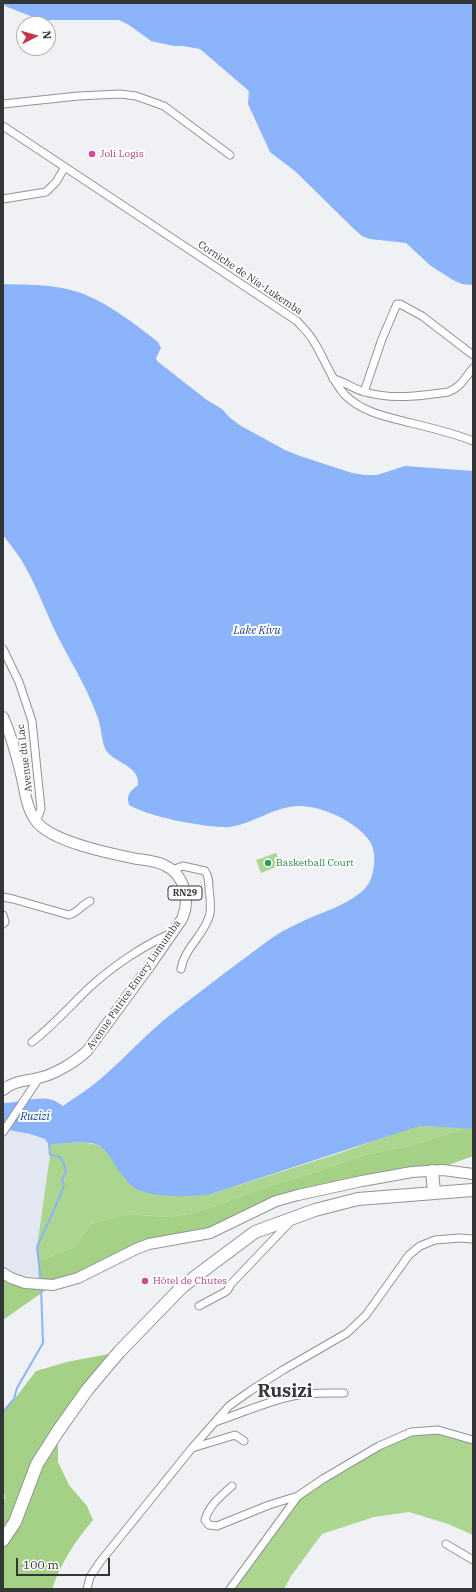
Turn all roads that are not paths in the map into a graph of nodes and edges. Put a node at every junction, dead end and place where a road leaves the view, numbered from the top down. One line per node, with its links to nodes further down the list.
1 (3, 104): 3 (street)
2 (3, 126): 4 (street, Corniche de Nia-Lukemba)
3 (230, 155)
4 (65, 167): 5 (street); 8 (street, Corniche de Nia-Lukemba)
5 (3, 199)
6 (473, 356): 9 (street)
7 (473, 368): 9 (street)
8 (333, 380): 9 (street); 10 (street, Corniche de Nia-Lukemba)
9 (364, 392)
10 (473, 441)
11 (3, 649): 13 (street, Avenue du Lac)
12 (3, 717): 13 (main road)
13 (36, 822): 14 (main road)
14 (172, 870): 19 (main road, Avenue Patrice Emery Lumumba / RN29); 20 (street)
15 (3, 897): 16 (street)
16 (90, 901)
17 (3, 915): 18 (street)
18 (3, 924)
19 (172, 933): 21 (street); 22 (main road, Avenue Patrice Emery Lumumba / RN29)
20 (181, 969)
21 (32, 1042)
22 (40, 1078): 23 (main road, Avenue Patrice Emery Lumumba / RN29); 24 (street)
23 (3, 1090)
24 (3, 1132)
25 (432, 1171): 26 (main road); 28 (highway); 31 (main road)
26 (473, 1174)
27 (473, 1190): 28 (highway)
28 (434, 1192): 29 (highway)
29 (295, 1217): 32 (street); 40 (highway)
30 (473, 1239): 34 (street)
31 (3, 1273)
32 (199, 1306)
33 (344, 1394): 34 (street)
34 (214, 1423): 37 (street)
35 (473, 1440): 39 (street)
36 (244, 1441): 37 (street)
37 (192, 1448): 43 (street)
38 (232, 1486): 39 (street)
39 (298, 1496): 44 (street)
40 (3, 1540)
41 (446, 1544): 42 (street)
42 (473, 1560)
43 (88, 1589)
44 (230, 1589)

